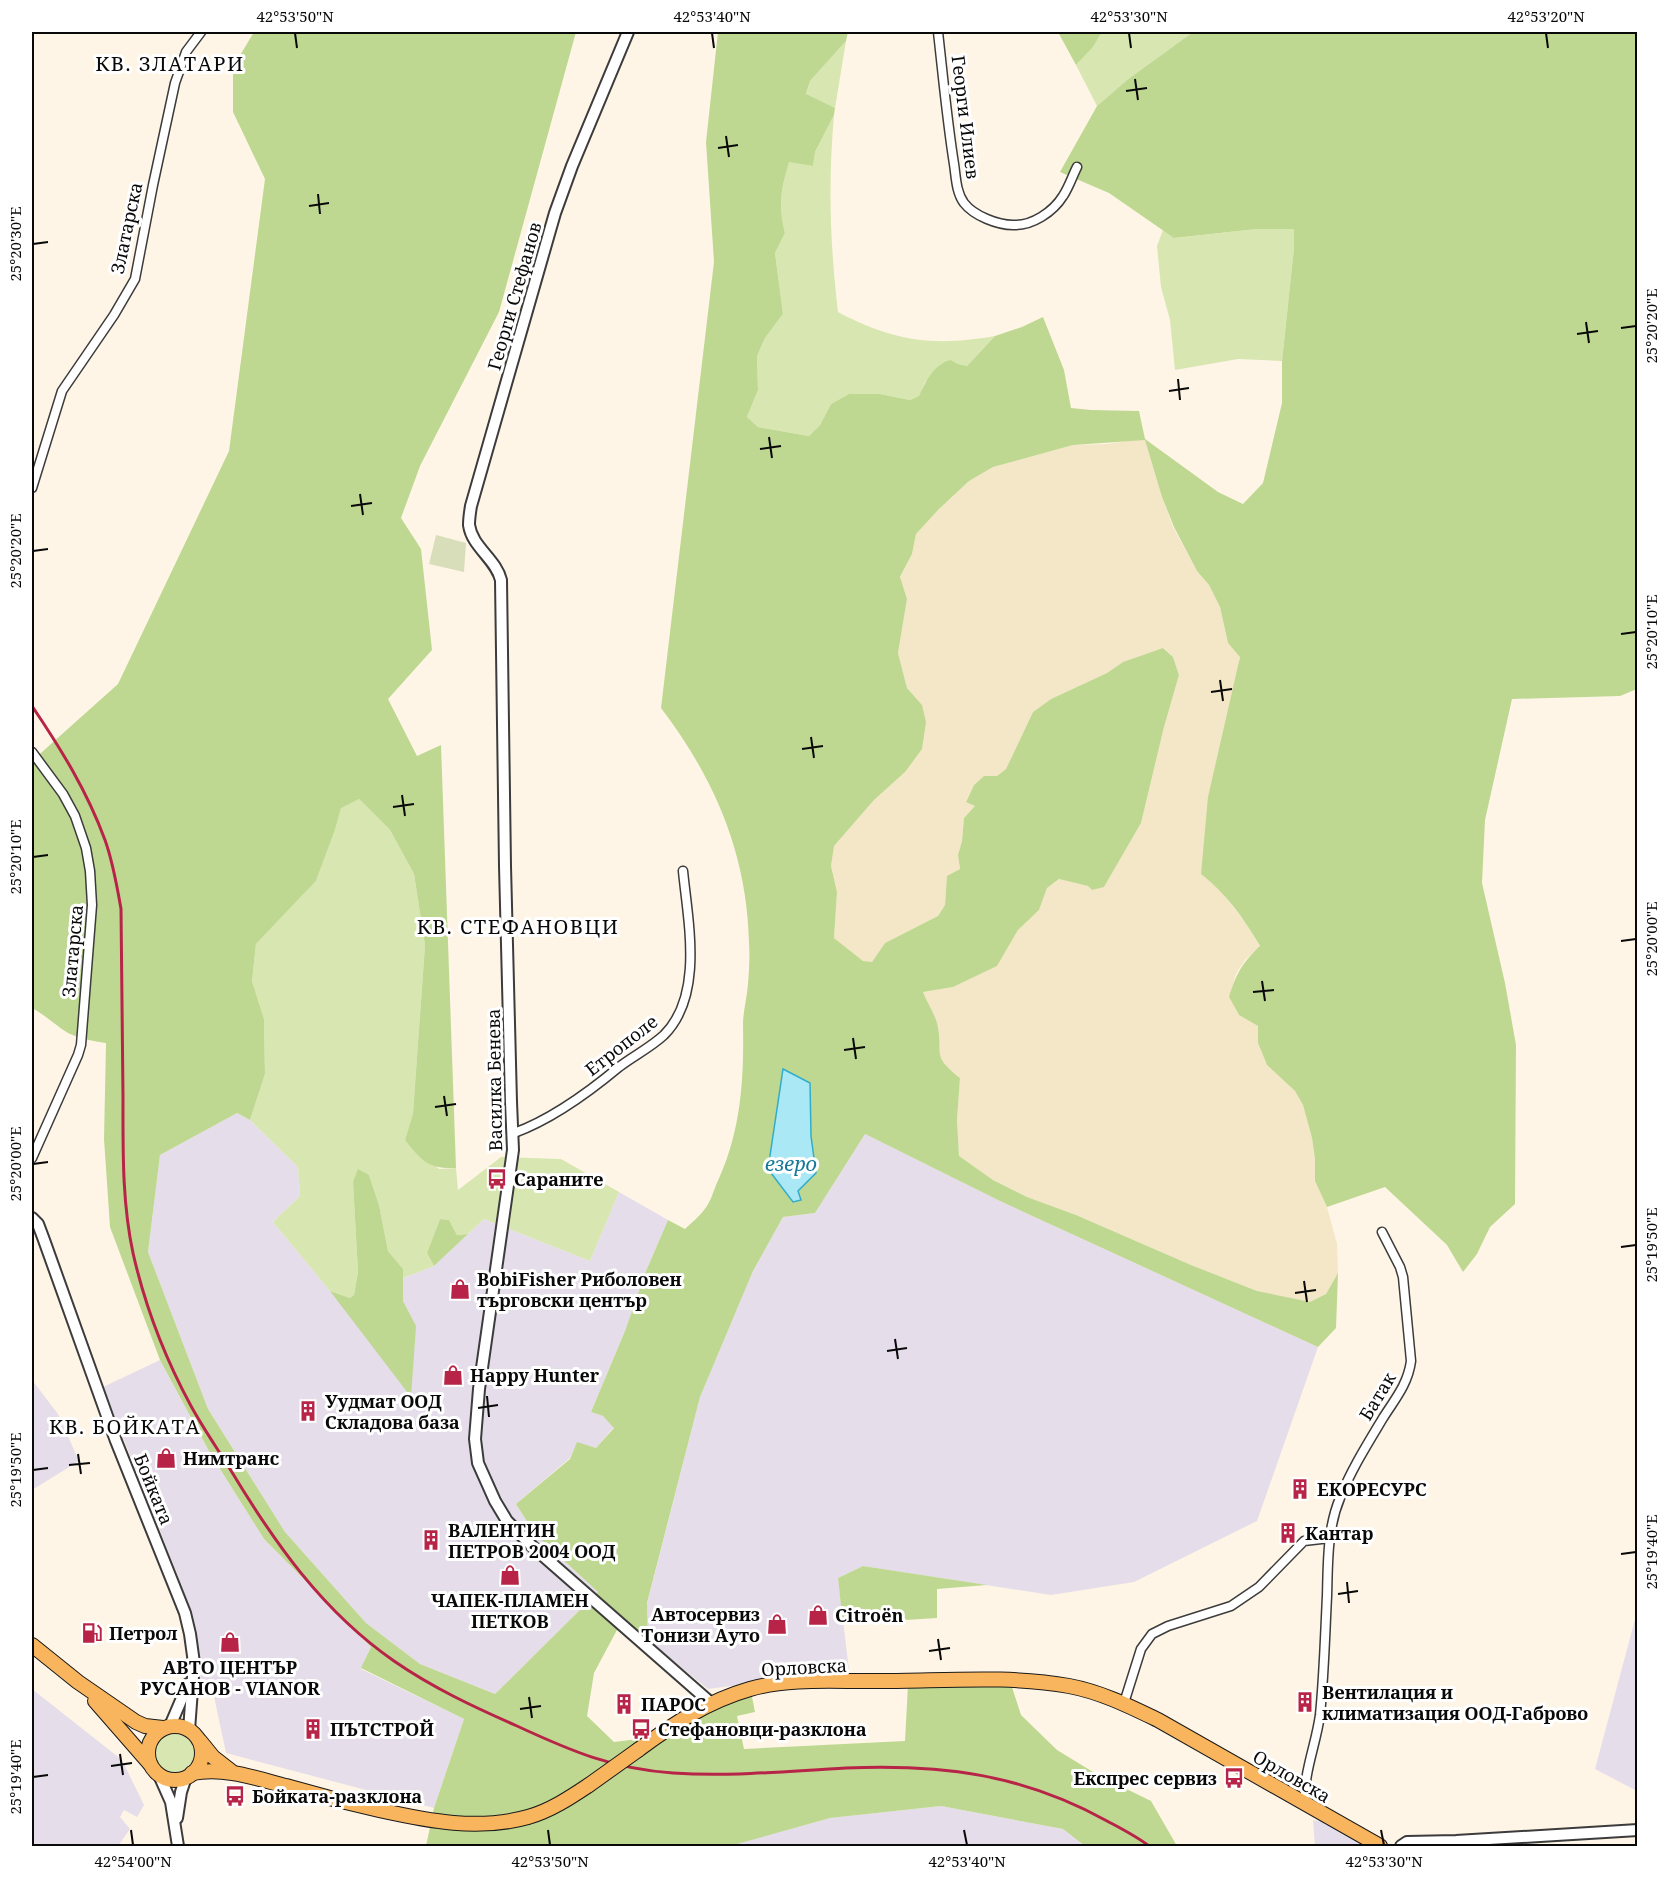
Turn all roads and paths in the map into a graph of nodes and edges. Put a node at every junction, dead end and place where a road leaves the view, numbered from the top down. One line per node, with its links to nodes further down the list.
1 (201, 32): 5 (street, Златарска)
2 (628, 32): 6 (street, Георги Стефанов)
3 (938, 32): 4 (street, Георги Илиев)
4 (1077, 167)
5 (32, 488)
6 (499, 570): 9 (street, Василка Бенева)
7 (32, 752): 10 (street, Златарска)
8 (683, 871): 9 (street, Етрополе)
9 (514, 1133): 17 (street, Василка Бенева)
10 (32, 1158)
11 (32, 1218): 15 (street, Бойката)
12 (1382, 1232): 13 (street, Батак)
13 (1330, 1538): 18 (street); 24 (street, Батак)
14 (32, 1645): 16 (main road)
15 (192, 1676): 19 (street, Бойката); 20 (street, Бойката)
16 (78, 1682): 19 (main road); 21 (main road)
17 (711, 1703): 18 (main road, Орловска); 22 (main road, Орловска, bridge)
18 (1124, 1703): 24 (main road, Орловска)
19 (167, 1727): 20 (main road); 21 (main road)
20 (192, 1733): 22 (main road, Орловска); 23 (main road)
21 (155, 1770): 23 (main road); 25 (street)
22 (233, 1772): 23 (main road, Орловска)
23 (189, 1775): 25 (street)
24 (1305, 1804): 30 (main road, Орловска)
25 (176, 1824): 29 (street)
26 (1638, 1830): 28 (street)
27 (1456, 1841): 28 (street); 31 (street); 32 (street)
28 (1505, 1843)
29 (178, 1846)
30 (1380, 1846)
31 (1401, 1846)
32 (1443, 1846)

